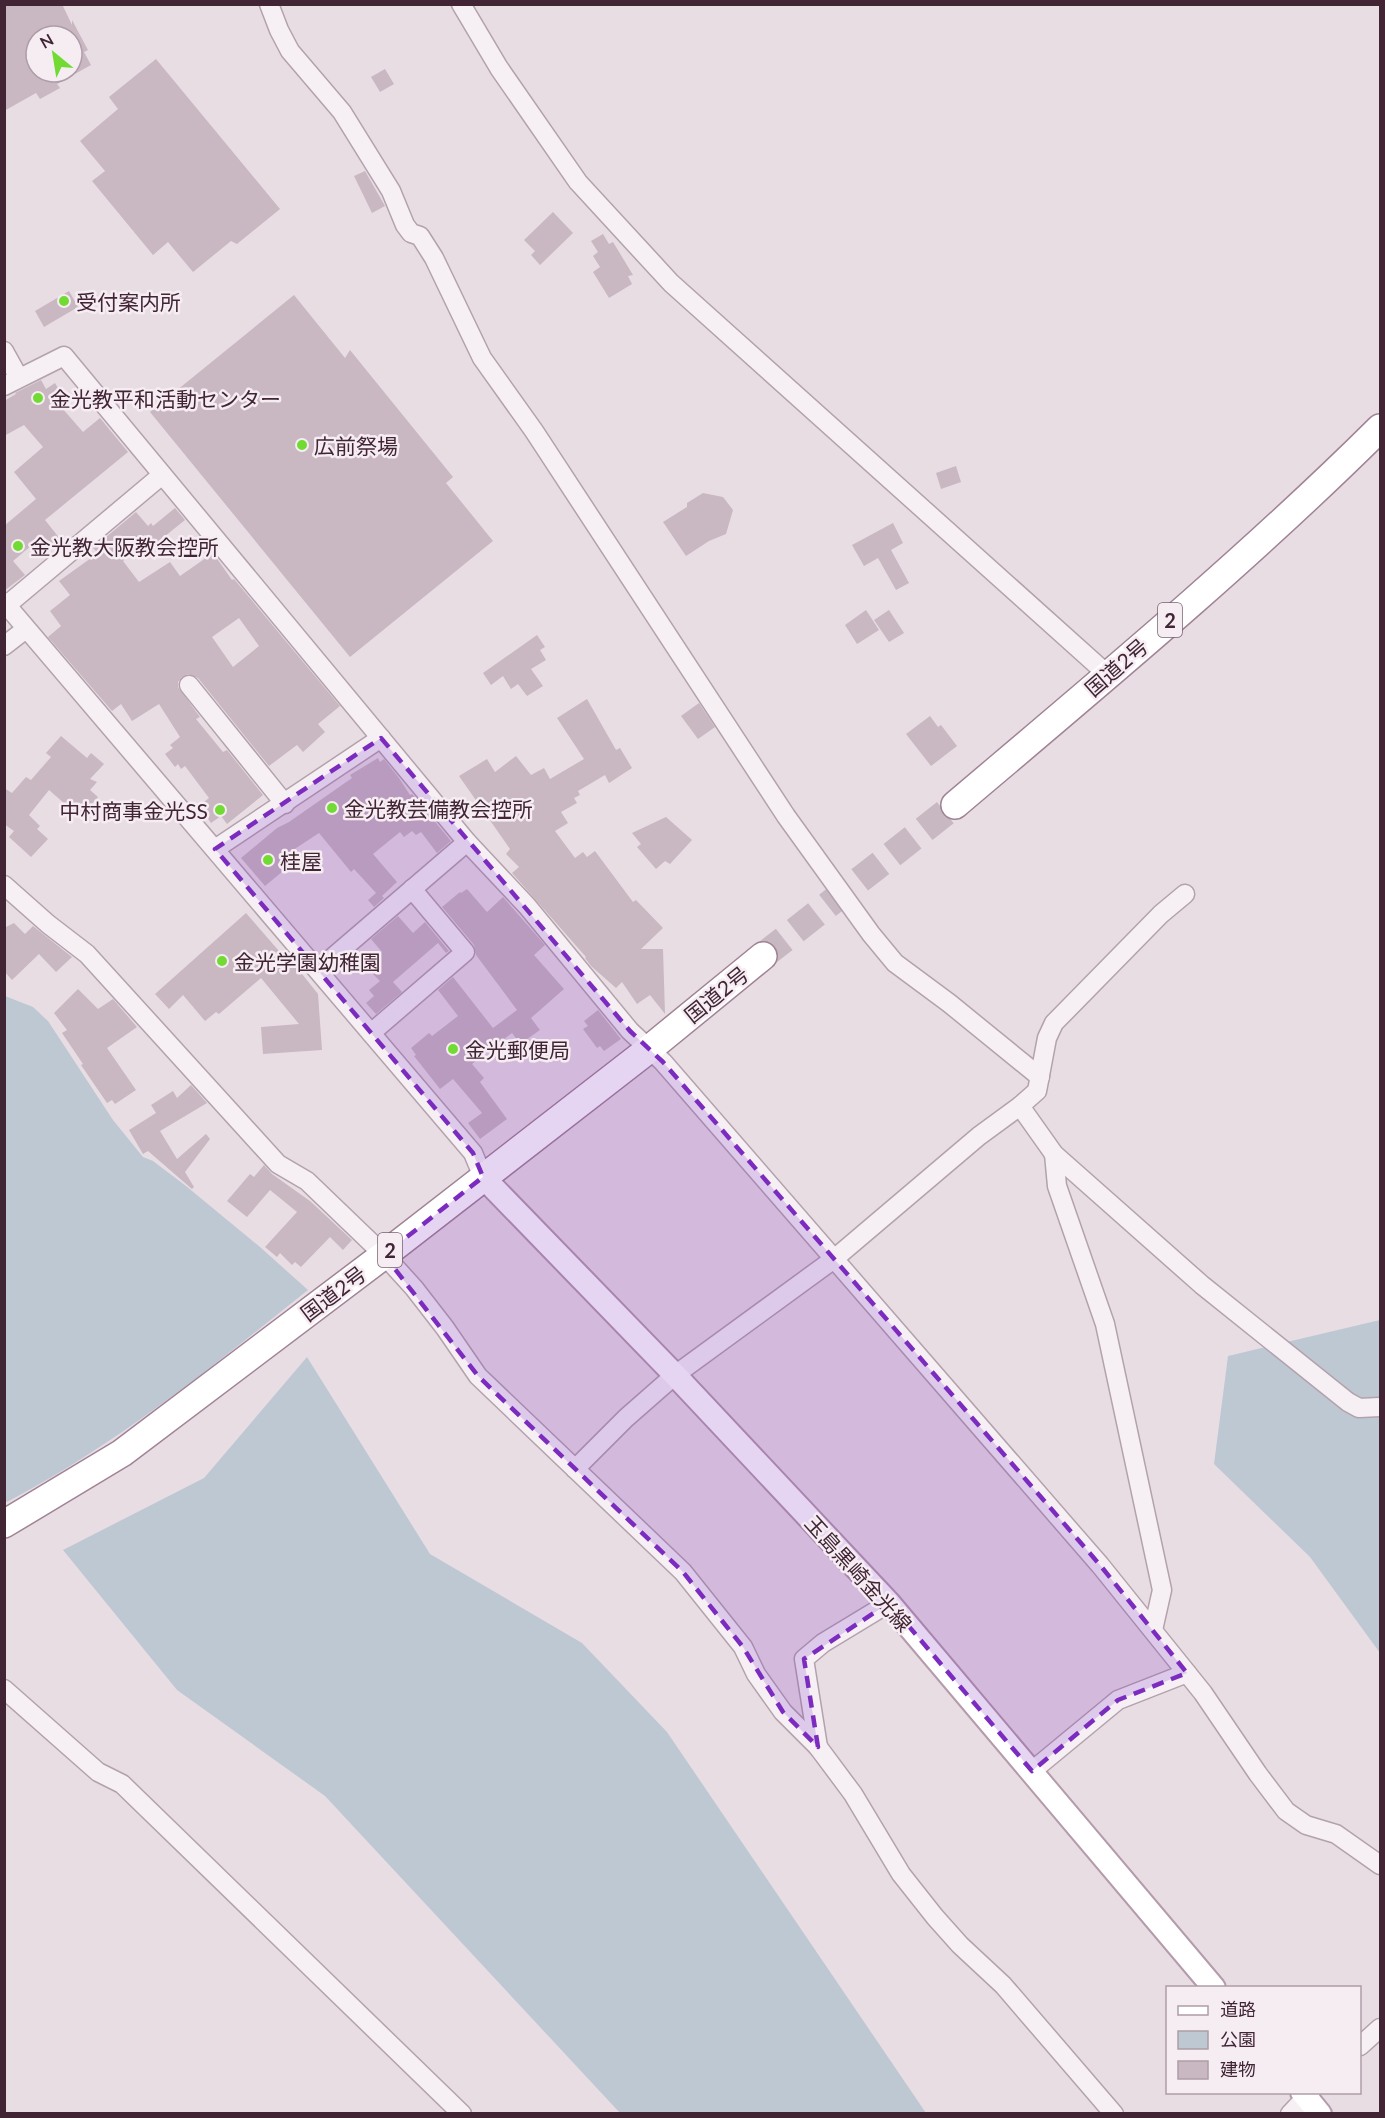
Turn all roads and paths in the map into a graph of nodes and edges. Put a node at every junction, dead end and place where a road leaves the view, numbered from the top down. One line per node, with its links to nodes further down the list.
1 (269, 4): 24 (street)
2 (461, 4): 10 (street)
3 (4, 351): 4 (street)
4 (12, 382): 6 (street)
5 (1380, 428): 10 (highway, 国道2号 / 2)
6 (162, 475): 7 (street); 12 (street)
7 (6, 604): 8 (street)
8 (26, 630): 9 (street); 16 (street)
9 (4, 646)
10 (1108, 675): 14 (highway, 国道2号 / 2)
11 (189, 685): 13 (street)
12 (381, 738): 13 (street); 15 (street)
13 (285, 804): 16 (street)
14 (955, 805)
15 (467, 842): 18 (street); 23 (street)
16 (215, 849): 21 (street)
17 (4, 885): 28 (street)
18 (412, 889): 21 (street); 22 (street)
19 (1185, 894): 24 (street)
20 (763, 956): 23 (highway, 国道2号 / 2)
21 (318, 970): 22 (street)
22 (372, 1033): 27 (street)
23 (648, 1050): 27 (highway, 国道2号 / 2); 29 (street)
24 (1040, 1077): 25 (street)
25 (1020, 1106): 26 (street); 29 (street)
26 (1054, 1154): 31 (street); 35 (street)
27 (483, 1177): 28 (highway, 国道2号 / 2); 30 (main road, 玉島黒崎金光線)
28 (384, 1255): 32 (street); 33 (highway, 国道2号 / 2)
29 (834, 1259): 30 (street); 35 (street)
30 (675, 1376): 32 (street); 34 (main road, 玉島黒崎金光線)
31 (1380, 1407)
32 (575, 1469): 38 (street)
33 (7, 1517)
34 (889, 1603): 38 (street); 39 (main road, 玉島黒崎金光線)
35 (1153, 1630): 36 (street)
36 (1187, 1673): 39 (street); 40 (street)
37 (4, 1689): 45 (street)
38 (818, 1747): 46 (street)
39 (1032, 1771): 41 (main road, 玉島黒崎金光線)
40 (1380, 1865)
41 (1212, 1986)
42 (1380, 2028): 43 (street)
43 (1361, 2044)
44 (1310, 2099): 47 (street)
45 (462, 2114)
46 (1114, 2114)
47 (1290, 2114)

